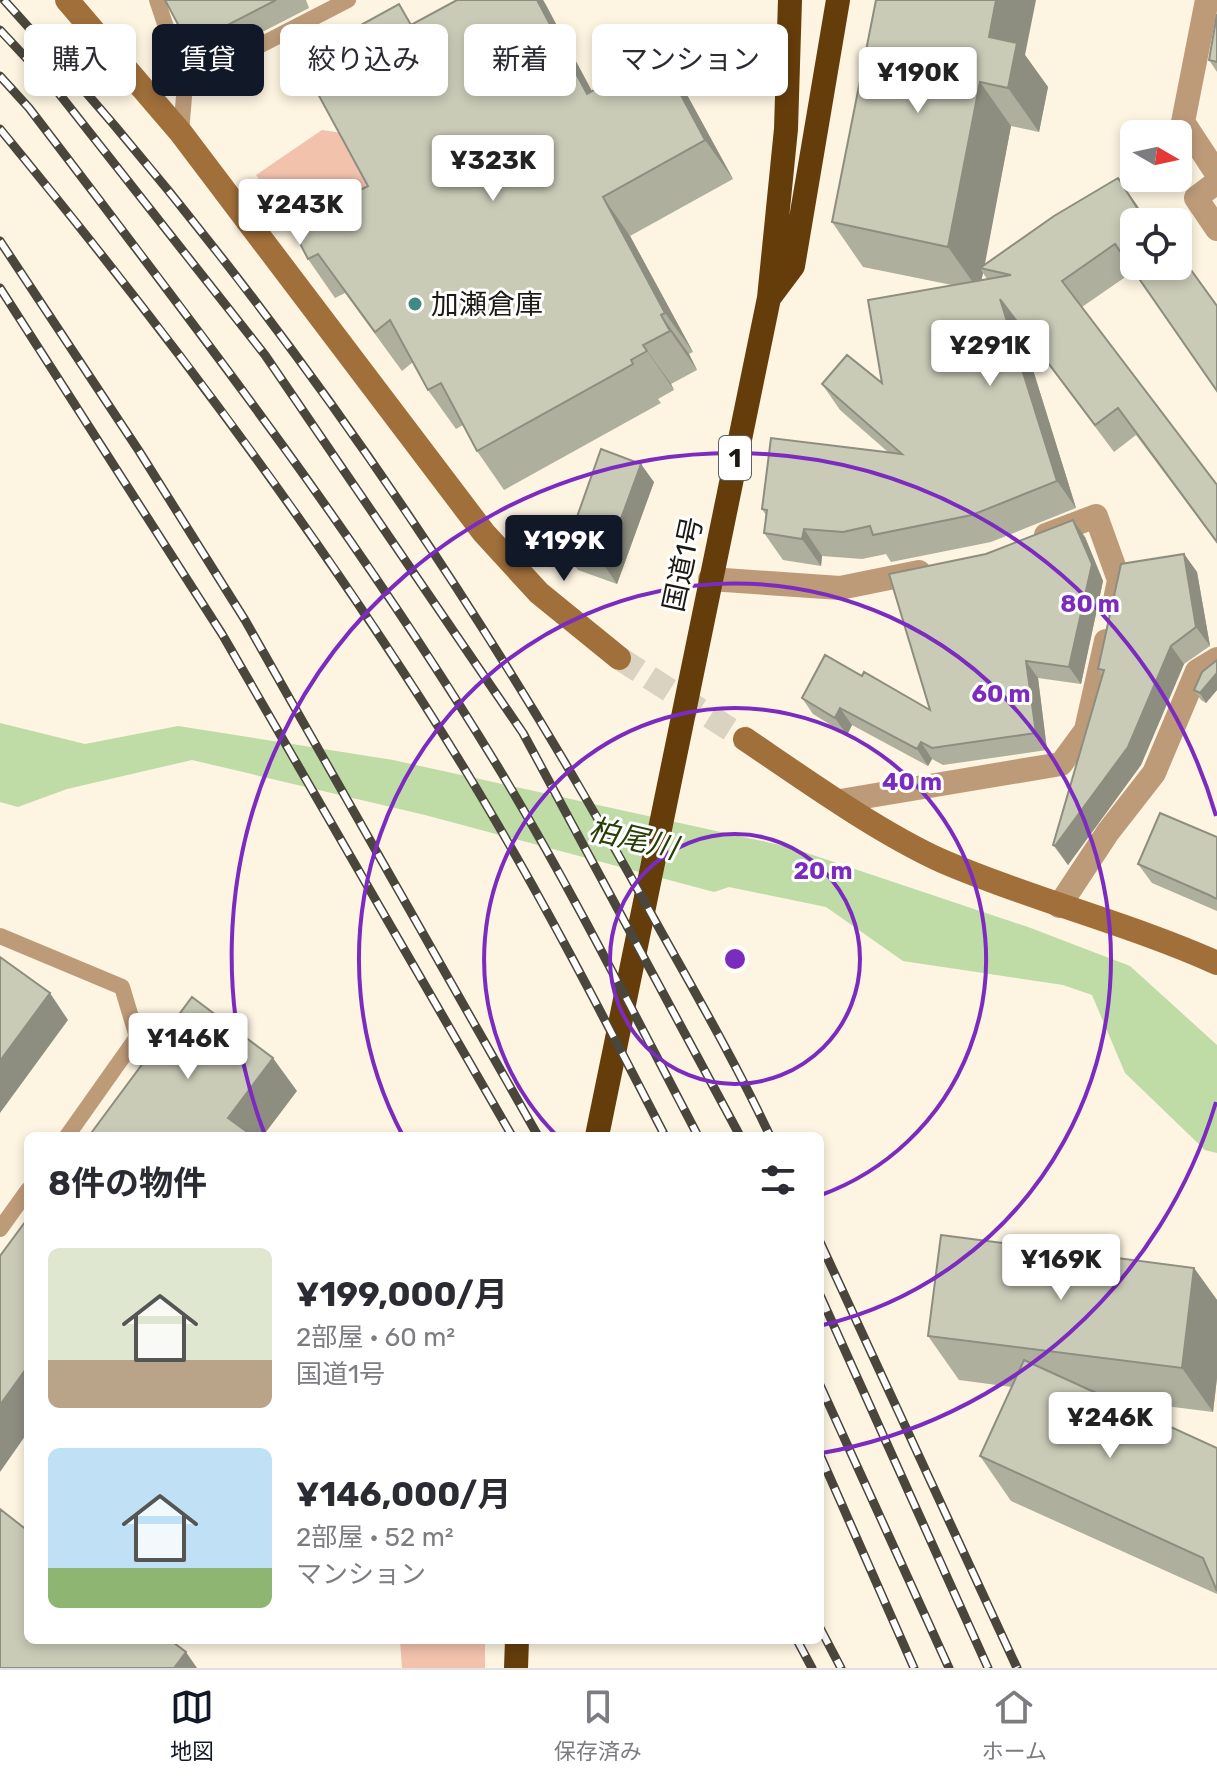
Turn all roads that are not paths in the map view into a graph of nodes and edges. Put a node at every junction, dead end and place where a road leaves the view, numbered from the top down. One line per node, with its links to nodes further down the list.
1 (67, 0): 10 (street)
2 (157, 0): 7 (lane)
3 (348, 0): 8 (lane)
4 (790, 0): 14 (highway, 国道1号 / 1)
5 (838, 0): 14 (highway, 1)
6 (1207, 0): 11 (street)
7 (165, 24)
8 (264, 43)
9 (184, 96): 10 (lane)
10 (181, 133): 18 (street)
11 (1217, 174)
12 (1217, 182): 13 (street)
13 (1217, 229)
14 (769, 298): 17 (highway, 国道1号 / 1)
15 (1024, 544): 21 (street)
16 (948, 566): 17 (street)
17 (710, 579): 26 (highway, 国道1号 / 1)
18 (619, 658)
19 (1217, 659): 22 (street)
20 (745, 739): 21 (street)
21 (840, 801): 22 (street)
22 (1059, 906): 24 (street)
23 (0, 936): 25 (lane)
24 (1217, 963)
25 (70, 1132)
26 (597, 1132)
27 (24, 1196): 28 (lane)
28 (0, 1229)
29 (517, 1644): 30 (highway)
30 (516, 1668)

